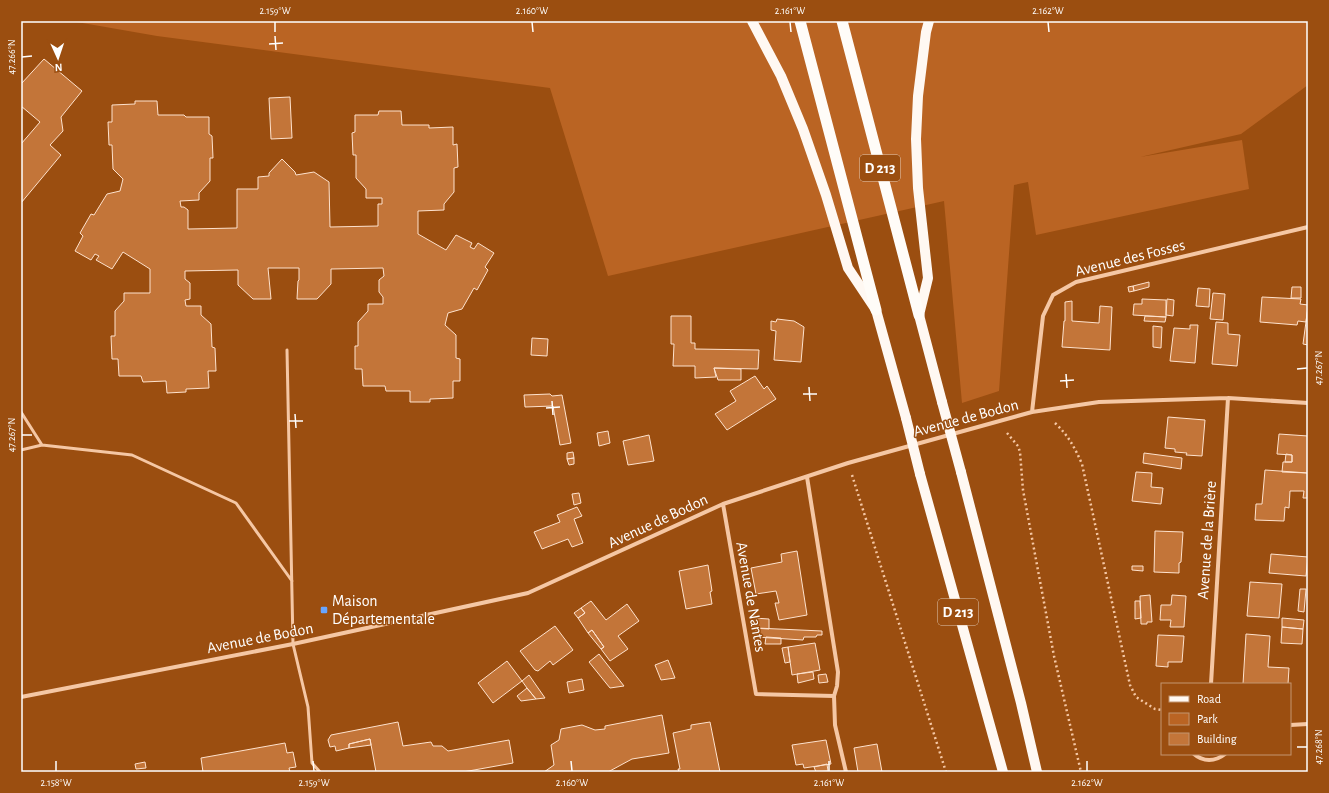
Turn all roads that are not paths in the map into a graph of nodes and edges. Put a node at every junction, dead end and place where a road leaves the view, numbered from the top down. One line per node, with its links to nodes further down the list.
1 (752, 21): 6 (main road)
2 (800, 21): 6 (highway, D 213)
3 (842, 21): 7 (highway, D 213)
4 (929, 21): 7 (main road)
5 (1308, 227): 12 (street, Avenue des Fosses)
6 (876, 310): 28 (main road, D 213, bridge)
7 (919, 315): 29 (main road, D 213, bridge)
8 (287, 350): 17 (lane)
9 (1228, 398): 10 (street, Avenue de Bodon); 12 (street, Avenue de Bodon); 19 (street, Avenue de la Brière)
10 (1308, 403)
11 (21, 412): 13 (lane)
12 (1032, 412): 15 (street, Avenue de Bodon)
13 (42, 445): 14 (lane); 17 (lane)
14 (21, 450)
15 (807, 477): 16 (street, Avenue de Bodon); 20 (street)
16 (723, 504): 18 (street, Avenue de Bodon); 20 (street, Avenue de Nantes)
17 (292, 581): 18 (lane)
18 (293, 644): 21 (street, Avenue de Bodon); 26 (lane)
19 (1210, 683)
20 (834, 696): 27 (street)
21 (21, 698)
22 (1308, 724): 23 (street)
23 (1291, 725)
24 (1196, 755): 25 (street)
25 (1225, 755)
26 (320, 772)
27 (846, 772)
28 (1003, 772)
29 (1037, 772)

